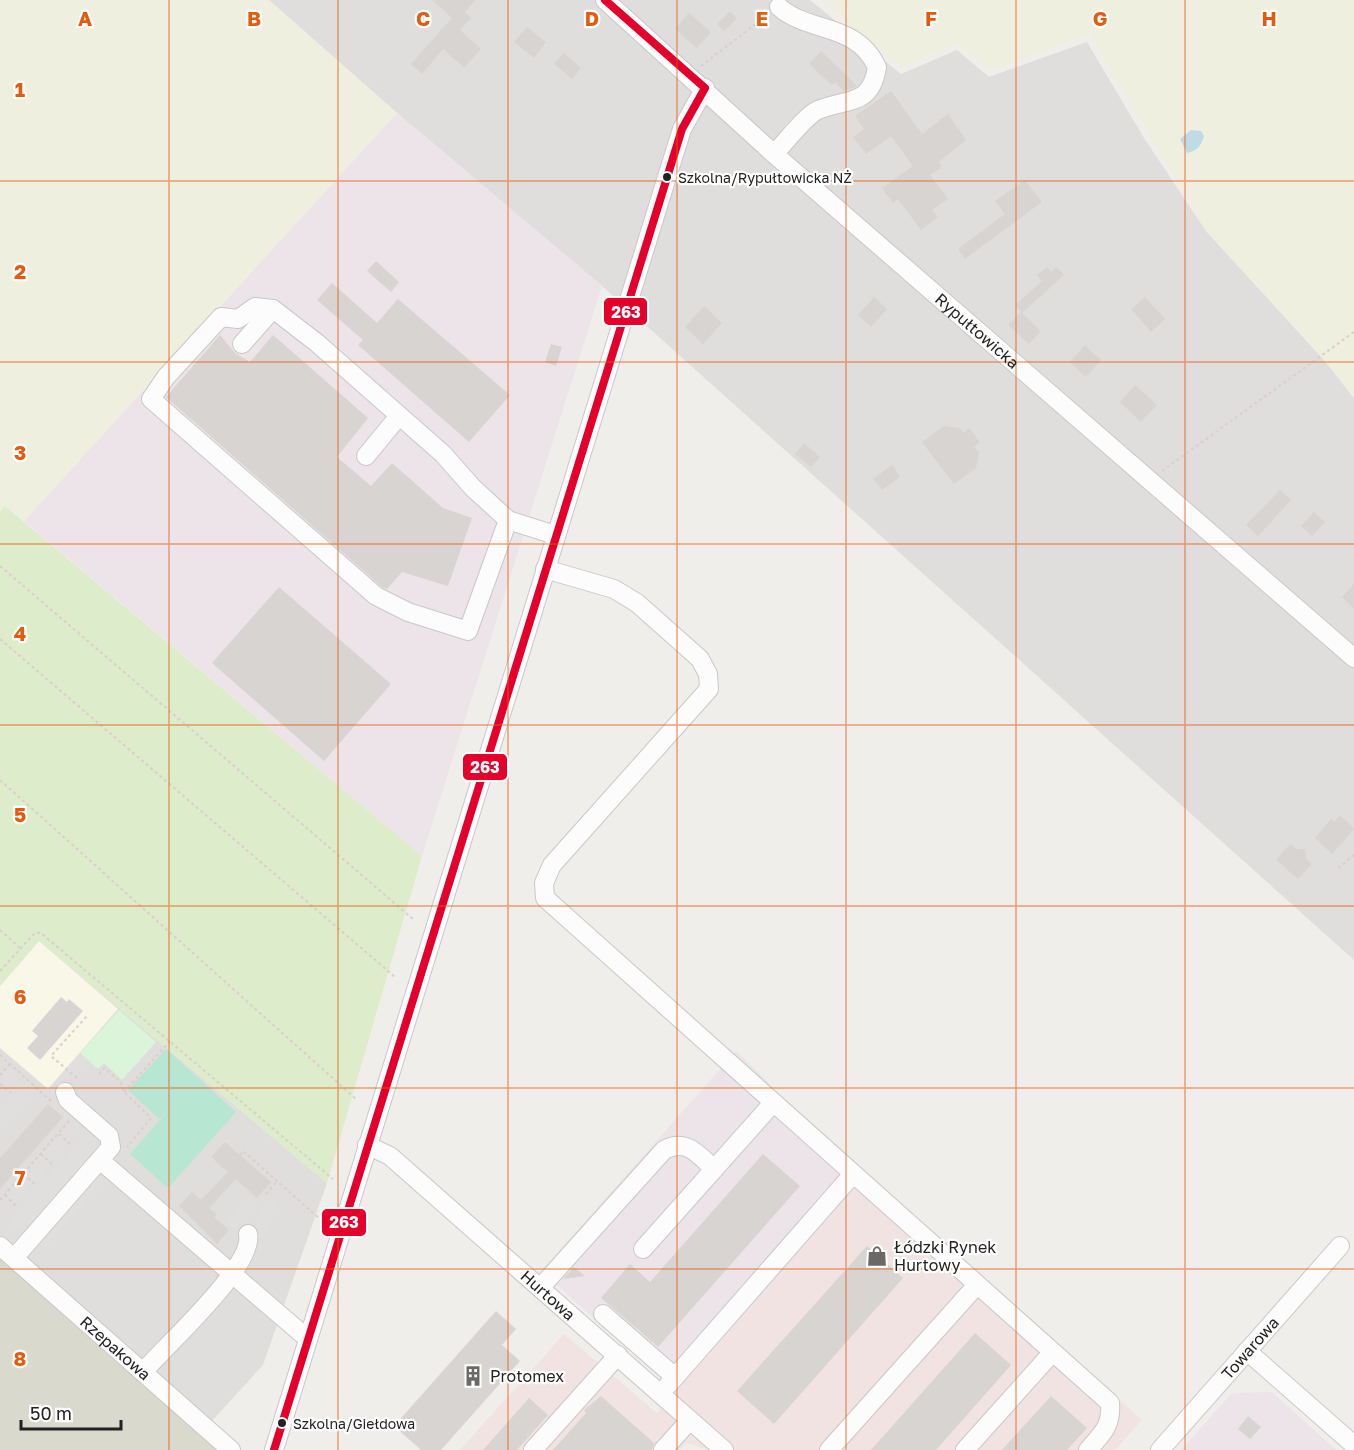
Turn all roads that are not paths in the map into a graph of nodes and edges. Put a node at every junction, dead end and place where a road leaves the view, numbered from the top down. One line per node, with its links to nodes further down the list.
1 (605, 0): 3 (street, Rypułtowicka)
2 (779, 7): 4 (street)
3 (705, 88): 4 (street, Rypułtowicka); 10 (street)
4 (774, 154): 12 (street, Rypułtowicka)
5 (273, 309): 6 (street); 7 (street); 9 (street)
6 (242, 344)
7 (398, 417): 8 (street); 9 (street)
8 (366, 456)
9 (508, 520): 10 (street)
10 (555, 536): 11 (street)
11 (545, 569): 14 (street); 15 (street)
12 (1354, 658)
13 (66, 1091): 16 (street)
14 (773, 1103): 17 (street); 18 (street)
15 (367, 1145): 25 (street, Hurtowa); 27 (street)
16 (106, 1154): 22 (street); 23 (street)
17 (714, 1169): 21 (street); 25 (street)
18 (854, 1174): 24 (street); 32 (street)
19 (248, 1234): 23 (street)
20 (1340, 1246): 28 (street, Towarowa)
21 (643, 1249)
22 (7, 1252): 31 (street, Rzepakowa)
23 (234, 1274): 27 (street); 31 (street)
24 (976, 1286): 29 (street); 41 (street)
25 (540, 1288): 30 (street, Hurtowa)
26 (603, 1314): 32 (street)
27 (308, 1339): 37 (street)
28 (1247, 1351): 35 (street); 44 (street, Towarowa)
29 (1052, 1353): 42 (street); 43 (street)
30 (618, 1355): 33 (street, Hurtowa); 38 (street)
31 (143, 1372): 36 (street, Rzepakowa)
32 (675, 1377): 33 (street)
33 (661, 1393): 34 (street, Hurtowa)
34 (690, 1420): 39 (street); 40 (street, Hurtowa)
35 (1354, 1445)
36 (231, 1450)
37 (274, 1450)
38 (533, 1450)
39 (663, 1450)
40 (724, 1450)
41 (829, 1450)
42 (965, 1450)
43 (1088, 1450)
44 (1160, 1450)

